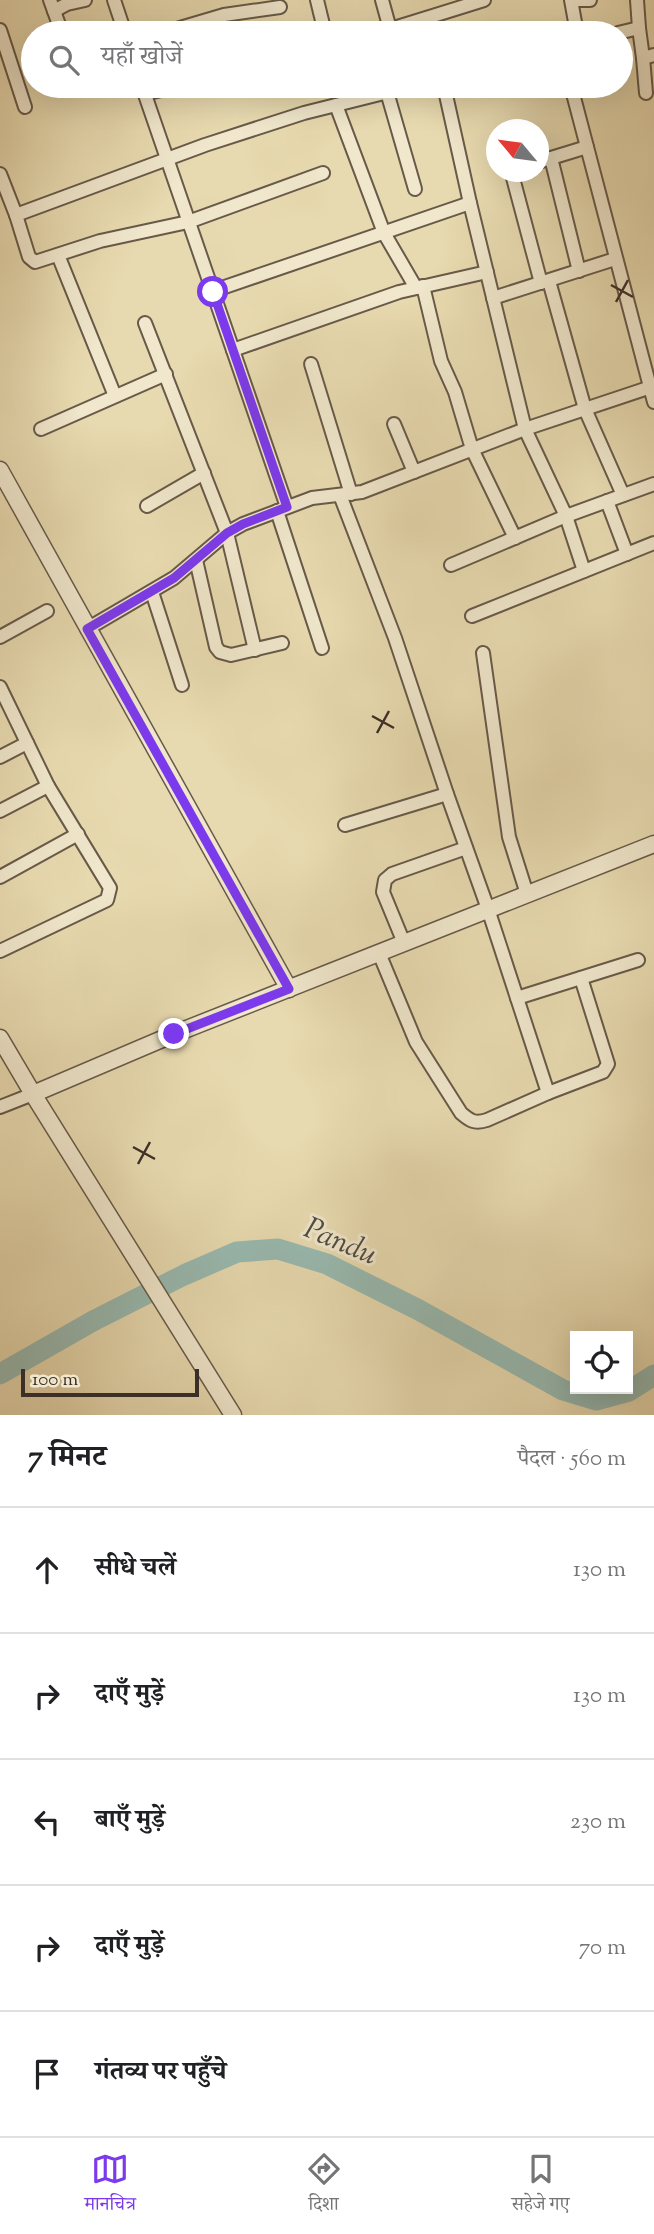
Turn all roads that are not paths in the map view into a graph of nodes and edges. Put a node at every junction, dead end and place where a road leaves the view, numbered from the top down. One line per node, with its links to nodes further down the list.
1 (85, 0): 10 (street)
2 (114, 0): 13 (street)
3 (317, 0): 15 (street)
4 (382, 0): 16 (street)
5 (433, 0): 12 (street)
6 (484, 0): 12 (street)
7 (572, 0): 8 (street); 18 (street)
8 (590, 0)
9 (637, 0): 19 (street)
10 (52, 6)
11 (280, 7): 14 (street)
12 (437, 15): 17 (street)
13 (121, 21)
14 (204, 21)
15 (322, 21)
16 (383, 21)
17 (417, 21)
18 (575, 21)
19 (639, 28): 20 (street); 22 (street)
20 (633, 29)
21 (0, 30): 24 (street)
22 (649, 56): 23 (street)
23 (646, 93)
24 (21, 95)
25 (22, 98): 32 (street)
26 (147, 98): 34 (street)
27 (364, 98): 31 (street)
28 (389, 98): 40 (street)
29 (447, 98): 41 (street)
30 (574, 98): 33 (street)
31 (337, 105): 34 (street); 44 (street)
32 (25, 107)
33 (587, 148): 35 (street); 46 (street)
34 (166, 159): 42 (street); 43 (street)
35 (549, 159)
36 (323, 173): 43 (street)
37 (549, 173): 47 (street)
38 (0, 174): 42 (street)
39 (514, 182): 49 (street)
40 (415, 188)
41 (470, 203): 44 (street); 48 (street)
42 (16, 215): 45 (street)
43 (188, 222): 45 (street); 51 (street)
44 (384, 233): 50 (street); 51 (street)
45 (58, 255): 58 (street)
46 (615, 259): 47 (street); 57 (street)
47 (579, 271): 49 (street)
48 (487, 272): 50 (street); 52 (street)
49 (545, 282): 52 (street); 60 (street)
50 (423, 286): 54 (street); 64 (street)
51 (213, 292): 54 (street)
52 (493, 298): 63 (street)
53 (145, 323): 56 (street)
54 (233, 349): 73 (street)
55 (311, 364): 69 (street)
56 (166, 373): 58 (street); 67 (street)
57 (651, 387): 59 (street); 60 (street)
58 (115, 396): 62 (street)
59 (654, 402)
60 (585, 409): 63 (street); 70 (street)
61 (394, 424): 66 (street)
62 (41, 429)
63 (525, 429): 64 (street); 74 (street)
64 (472, 449): 66 (street); 76 (street)
65 (0, 470): 85 (street)
66 (414, 472): 69 (street)
67 (204, 473): 72 (street); 75 (street)
68 (653, 488): 70 (street)
69 (346, 494): 73 (street); 96 (street)
70 (623, 495): 71 (street)
71 (607, 501): 74 (street); 78 (street)
72 (148, 506)
73 (282, 509): 75 (street); 88 (street)
74 (566, 516): 76 (street); 81 (street)
75 (227, 533): 79 (street); 89 (street)
76 (515, 538): 80 (street)
77 (654, 543): 78 (street)
78 (626, 554): 81 (street)
79 (196, 560): 82 (street); 89 (street)
80 (451, 565)
81 (584, 571): 84 (street)
82 (152, 592): 85 (street); 91 (street)
83 (47, 611): 86 (street)
84 (471, 616)
85 (87, 629): 110 (street)
86 (0, 636)
87 (282, 643): 89 (street)
88 (322, 648)
89 (255, 650)
90 (483, 653): 103 (street)
91 (183, 685)
92 (0, 687): 93 (street)
93 (27, 743): 94 (street); 95 (street)
94 (0, 757)
95 (48, 786): 97 (street); 99 (street)
96 (446, 794): 98 (street); 101 (street)
97 (0, 811)
98 (345, 825)
99 (78, 834): 102 (street); 106 (street)
100 (654, 844): 103 (street)
101 (466, 848): 104 (street); 105 (street)
102 (0, 877)
103 (527, 894): 104 (street)
104 (488, 909): 105 (street); 111 (street)
105 (404, 943): 107 (street)
106 (0, 951)
107 (379, 953): 110 (street); 113 (street)
108 (638, 960): 109 (street)
109 (581, 978): 111 (street); 113 (street)
110 (289, 989): 114 (street)
111 (517, 998): 113 (street)
112 (0, 1038): 114 (street)
113 (548, 1093)
114 (33, 1094): 115 (street); 116 (street)
115 (0, 1107)
116 (233, 1415)

